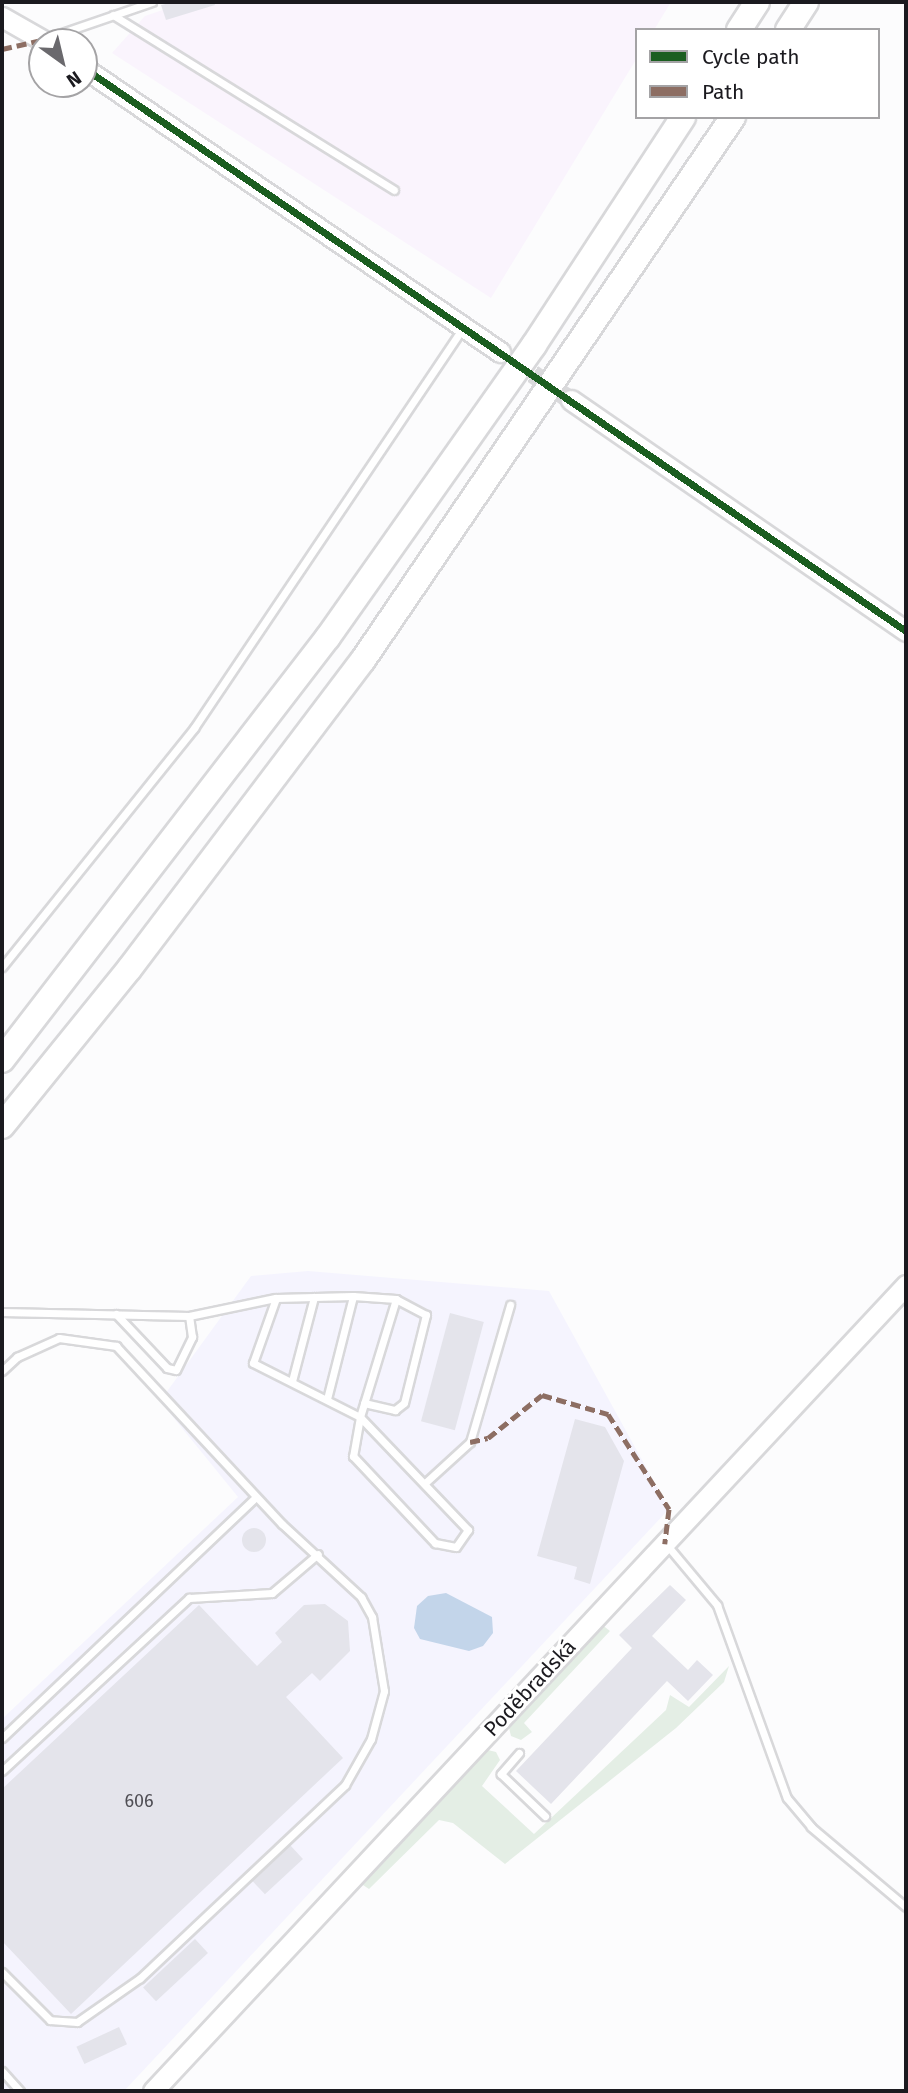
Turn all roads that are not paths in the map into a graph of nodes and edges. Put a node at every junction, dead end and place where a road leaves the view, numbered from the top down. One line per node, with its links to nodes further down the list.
1 (152, 2): 4 (lane)
2 (757, 2): 7 (highway)
3 (806, 2): 8 (highway)
4 (113, 15): 6 (lane); 13 (lane)
5 (2, 17): 9 (main road)
6 (78, 28)
7 (740, 28)
8 (790, 28)
9 (28, 32)
10 (98, 78): 14 (main road)
11 (682, 119): 19 (highway)
12 (732, 119): 20 (highway)
13 (394, 190)
14 (463, 326): 15 (main road); 18 (lane)
15 (500, 352)
16 (571, 400): 17 (main road)
17 (906, 631)
18 (2, 967)
19 (2, 1060)
20 (2, 1126)
21 (906, 1285): 37 (main road, Poděbradská)
22 (353, 1296): 23 (lane); 25 (lane); 32 (lane)
23 (314, 1297): 24 (lane); 31 (lane)
24 (276, 1298): 29 (lane); 31 (lane)
25 (396, 1299): 33 (lane); 33 (lane)
26 (510, 1305): 35 (lane)
27 (2, 1312): 28 (lane)
28 (115, 1314): 29 (lane); 29 (lane)
29 (189, 1316)
30 (2, 1371): 36 (lane)
31 (292, 1381): 32 (lane)
32 (327, 1399): 34 (lane)
33 (364, 1403): 34 (lane)
34 (360, 1417): 35 (lane); 35 (lane)
35 (425, 1483)
36 (256, 1497): 38 (lane); 39 (lane)
37 (665, 1544): 43 (lane); 47 (main road, Poděbradská)
38 (318, 1554): 41 (lane); 44 (lane)
39 (2, 1738)
40 (519, 1753): 42 (lane)
41 (2, 1771)
42 (545, 1816)
43 (906, 1907)
44 (2, 1972)
45 (2, 2071): 46 (lane)
46 (20, 2091)
47 (153, 2091)

